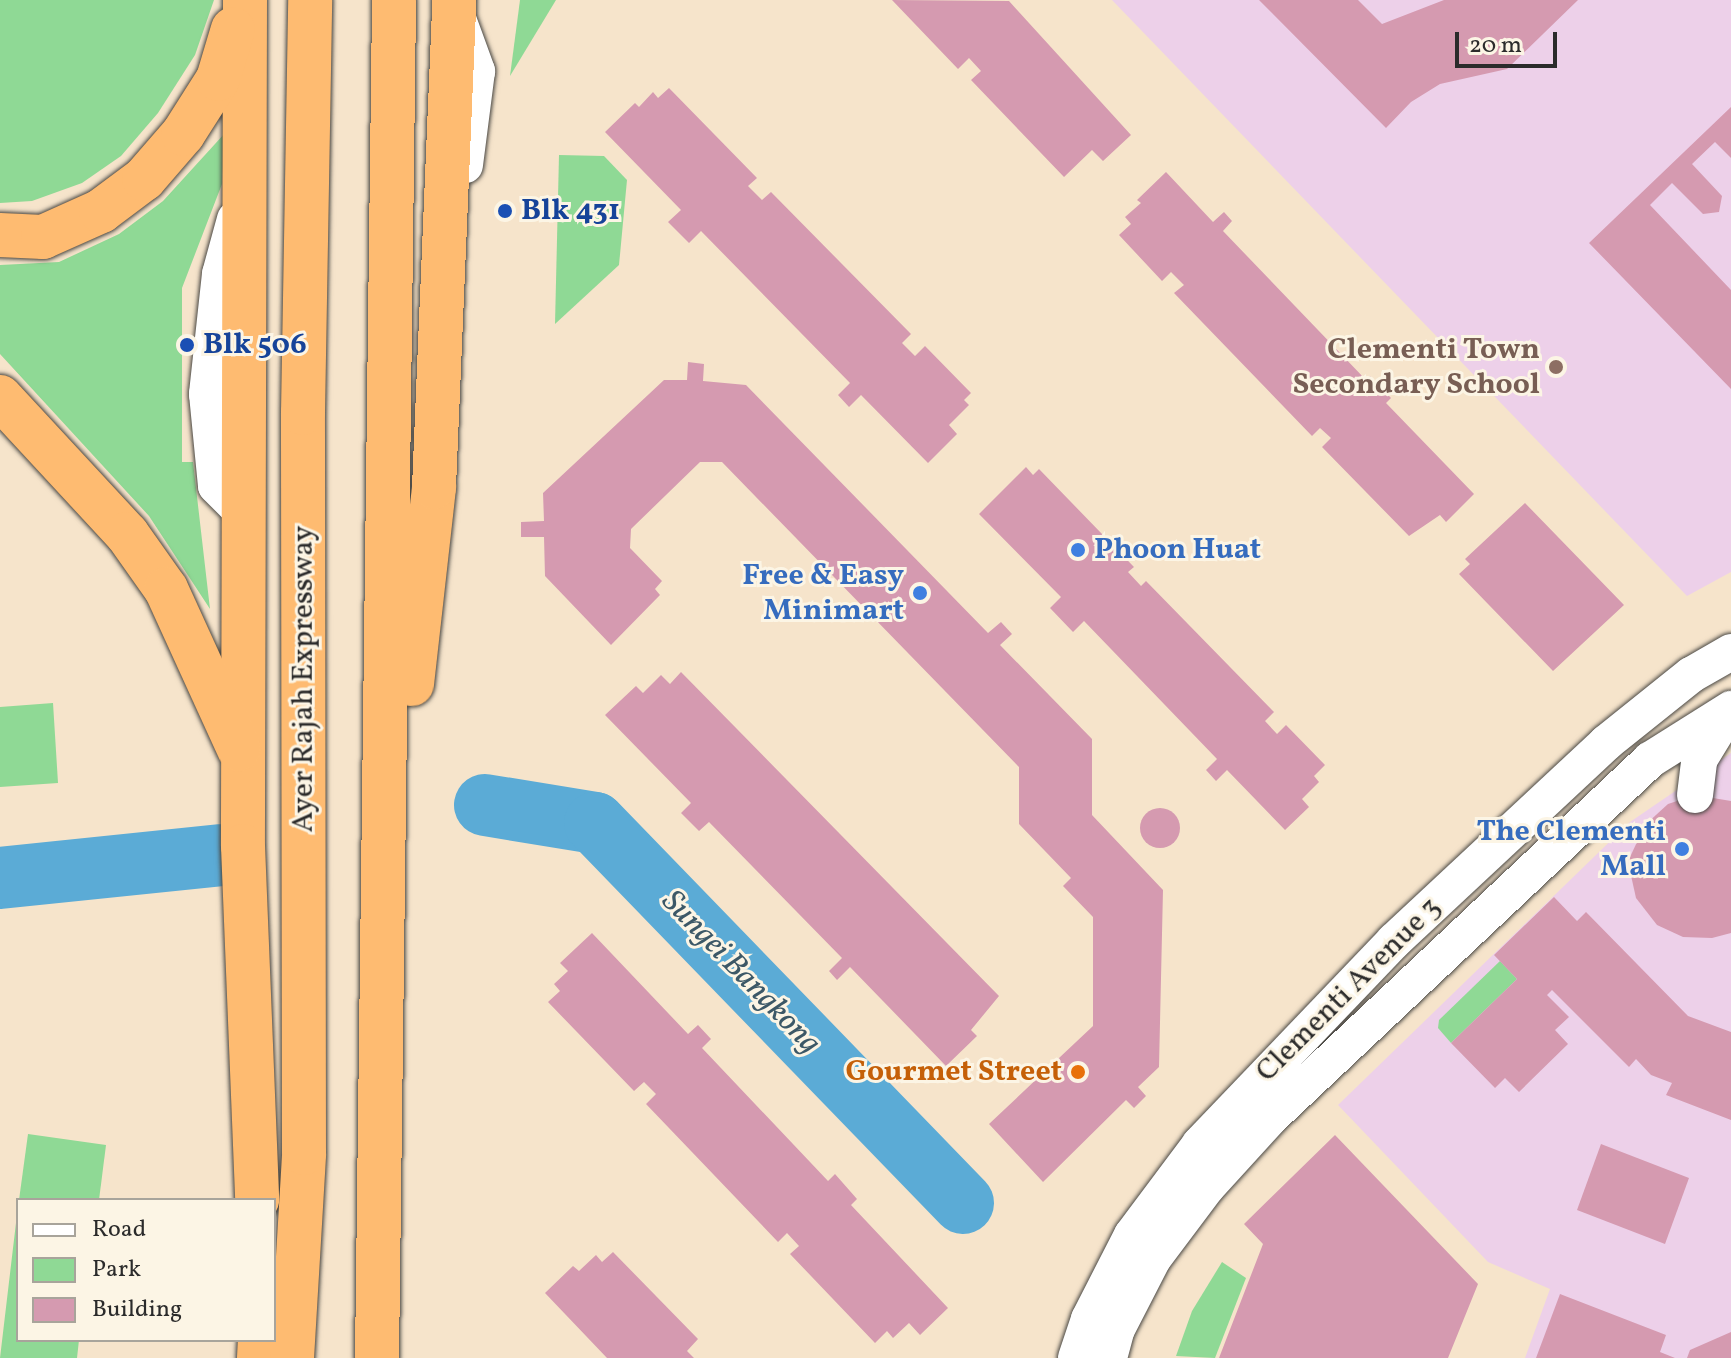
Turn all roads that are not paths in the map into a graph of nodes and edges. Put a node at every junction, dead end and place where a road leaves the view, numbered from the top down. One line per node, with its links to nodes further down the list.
1 (244, 0): 5 (highway); 9 (highway)
2 (310, 0): 13 (highway, Ayer Rajah Expressway)
3 (394, 0): 11 (highway)
4 (454, 4): 11 (highway)
5 (0, 235)
6 (0, 397): 9 (highway)
7 (1731, 652): 15 (street, Clementi Avenue 3)
8 (1731, 710): 10 (street); 16 (street, Clementi Avenue 3)
9 (243, 758): 12 (highway)
10 (1695, 795)
11 (385, 933): 14 (highway)
12 (257, 1198)
13 (292, 1358)
14 (377, 1358)
15 (1076, 1358)
16 (1109, 1358)

